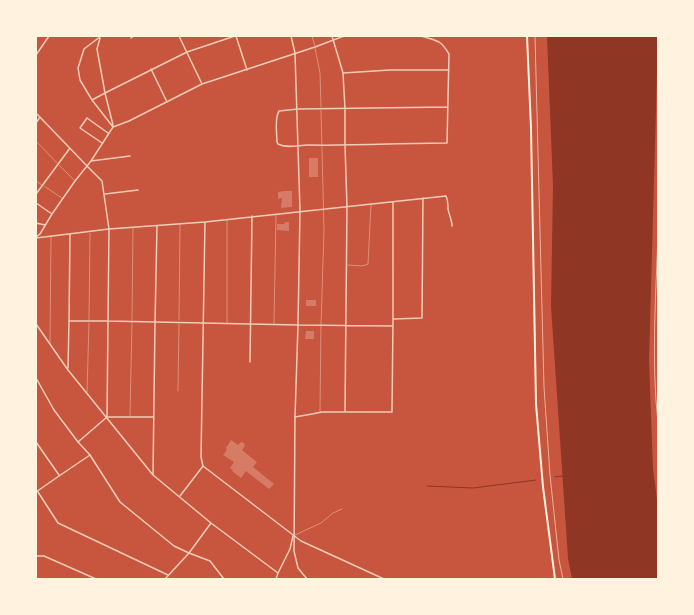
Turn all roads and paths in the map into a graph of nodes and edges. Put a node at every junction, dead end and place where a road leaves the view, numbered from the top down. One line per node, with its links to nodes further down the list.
1 (49, 36): 17 (street)
2 (101, 36): 23 (street); 24 (street)
3 (134, 36): 12 (street)
4 (179, 36): 15 (street)
5 (235, 36): 15 (street); 19 (street)
6 (291, 36): 16 (street)
7 (312, 36): 14 (lane)
8 (332, 36): 13 (street)
9 (344, 36): 13 (street)
10 (420, 36): 20 (street)
11 (527, 36): 126 (main road)
12 (131, 38)
13 (334, 40): 14 (street); 21 (street)
14 (315, 47): 16 (street); 28 (lane)
15 (187, 52): 18 (street); 22 (street)
16 (295, 53): 19 (street); 27 (street)
17 (36, 55)
18 (151, 69): 23 (street); 25 (street)
19 (247, 70): 22 (street)
20 (448, 70): 21 (street); 26 (street)
21 (343, 73): 29 (street)
22 (202, 84): 25 (street)
23 (105, 93): 24 (street); 33 (street)
24 (92, 100): 33 (street)
25 (167, 102): 33 (street)
26 (448, 107): 29 (street); 39 (street)
27 (298, 109): 28 (street); 37 (street); 37 (street)
28 (321, 109): 29 (street); 38 (lane)
29 (345, 109): 39 (street)
30 (36, 113): 31 (street)
31 (40, 117): 32 (street); 40 (street)
32 (36, 123)
33 (113, 127): 34 (street)
34 (109, 133): 36 (street); 36 (street)
35 (36, 141): 43 (lane)
36 (102, 143): 42 (street)
37 (299, 145): 38 (street); 58 (street)
38 (322, 145): 39 (street); 57 (lane)
39 (345, 146): 56 (street)
40 (70, 148): 43 (street); 44 (street)
41 (130, 156): 42 (street)
42 (91, 161): 44 (street)
43 (59, 164): 46 (lane); 47 (street)
44 (87, 166): 46 (street); 50 (street)
45 (36, 181): 47 (lane)
46 (75, 181): 51 (street)
47 (43, 185): 49 (street); 51 (lane)
48 (138, 190): 50 (street)
49 (36, 194)
50 (105, 194): 70 (street)
51 (63, 198): 59 (street)
52 (423, 198): 53 (street); 68 (street); 76 (street)
53 (394, 202): 55 (street); 76 (street)
54 (36, 203): 59 (street)
55 (371, 204): 56 (street); 75 (lane)
56 (347, 207): 57 (street); 75 (street)
57 (323, 209): 58 (street); 89 (lane)
58 (300, 211): 60 (street); 88 (street)
59 (52, 214): 66 (street)
60 (276, 214): 61 (street); 87 (lane)
61 (252, 216): 62 (street); 86 (street)
62 (227, 219): 63 (street); 84 (lane)
63 (205, 222): 65 (street); 83 (street)
64 (36, 223): 66 (street)
65 (180, 224): 67 (street); 82 (lane)
66 (45, 225): 74 (street)
67 (157, 226): 69 (street); 81 (street)
68 (452, 226)
69 (133, 228): 70 (street); 80 (lane)
70 (109, 229): 71 (street); 79 (street)
71 (90, 232): 72 (street); 78 (lane)
72 (70, 234): 73 (street); 77 (street)
73 (51, 236): 74 (street); 92 (lane)
74 (36, 237)
75 (347, 265): 90 (street)
76 (393, 319): 91 (street)
77 (70, 321): 78 (street); 94 (street)
78 (89, 321): 79 (street); 97 (lane)
79 (108, 321): 80 (street); 100 (street)
80 (132, 322): 81 (street); 101 (lane)
81 (155, 323): 82 (street); 102 (street)
82 (179, 323): 83 (street); 96 (lane)
83 (204, 323): 84 (street); 107 (street)
84 (227, 323): 86 (street)
85 (36, 324): 92 (street)
86 (251, 324): 87 (street); 93 (street)
87 (274, 324): 88 (street)
88 (298, 325): 89 (street); 103 (street)
89 (321, 325): 90 (street); 98 (lane)
90 (346, 325): 91 (street); 99 (street)
91 (393, 326): 99 (street)
92 (50, 344): 94 (street)
93 (250, 362)
94 (68, 370): 97 (street)
95 (36, 378): 105 (street)
96 (178, 391)
97 (87, 393): 100 (street)
98 (320, 412): 99 (street); 103 (street)
99 (345, 412)
100 (107, 417): 101 (street); 105 (street); 108 (street)
101 (130, 417): 102 (street)
102 (154, 417): 108 (street)
103 (295, 417): 114 (street)
104 (36, 442): 109 (street)
105 (78, 442): 106 (street)
106 (90, 455): 109 (street); 115 (street)
107 (203, 466): 111 (street); 114 (street)
108 (154, 475): 111 (street)
109 (59, 476): 110 (street)
110 (37, 492): 118 (street)
111 (180, 496): 113 (street)
112 (342, 509): 114 (lane)
113 (211, 523): 115 (street); 117 (street)
114 (294, 536): 117 (street); 124 (street); 125 (street)
115 (189, 553): 118 (street); 122 (street)
116 (36, 556): 120 (street)
117 (278, 572): 119 (street)
118 (168, 575): 121 (street)
119 (276, 578): 123 (street)
120 (96, 579)
121 (165, 579)
122 (224, 579)
123 (271, 579)
124 (307, 579)
125 (384, 579)
126 (555, 579)

